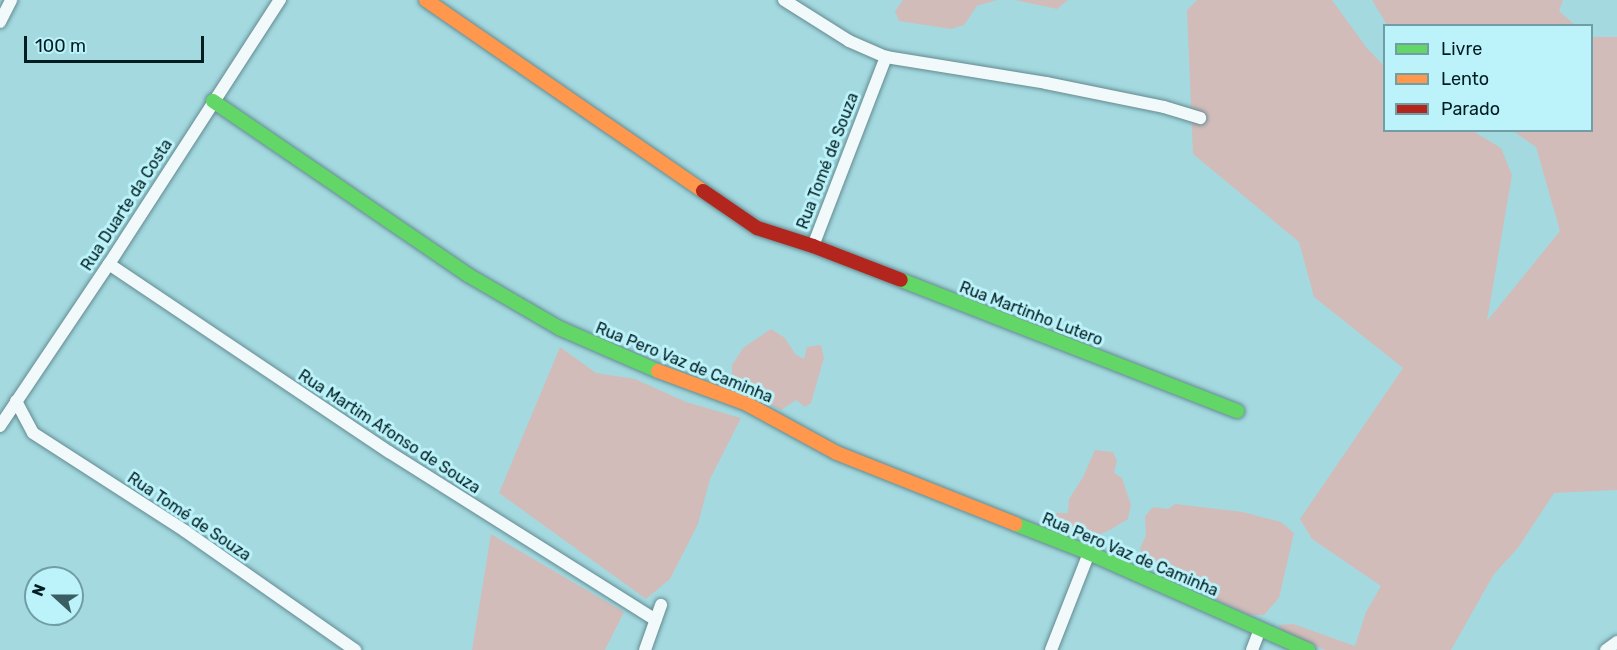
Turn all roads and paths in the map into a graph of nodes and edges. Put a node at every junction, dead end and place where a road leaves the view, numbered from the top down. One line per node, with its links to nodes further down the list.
1 (11, 0): 5 (street)
2 (280, 0): 7 (street, Rua Duarte da Costa)
3 (426, 0): 9 (street, Rua Tomé de Souza)
4 (784, 0): 6 (street)
5 (0, 22)
6 (886, 57): 8 (street); 9 (street, Rua Tomé de Souza)
7 (213, 101): 10 (street, Rua Duarte da Costa); 14 (street, Rua Pero Vaz de Caminha)
8 (1200, 118)
9 (813, 246): 12 (street, Rua Martinho Lutero)
10 (109, 264): 11 (street, Rua Duarte da Costa); 16 (street, Rua Martim Afonso de Souza)
11 (16, 401): 13 (street, Rua Duarte da Costa); 19 (street, Rua Tomé de Souza)
12 (1237, 411)
13 (0, 426)
14 (1089, 553): 17 (street, Rua Pero Vaz de Caminha); 21 (street)
15 (661, 605): 16 (street)
16 (656, 620): 20 (street)
17 (1260, 629): 22 (street); 23 (street, Rua Pero Vaz de Caminha)
18 (1617, 642): 24 (street)
19 (355, 650)
20 (645, 650)
21 (1051, 650)
22 (1252, 650)
23 (1308, 650)
24 (1606, 650)

